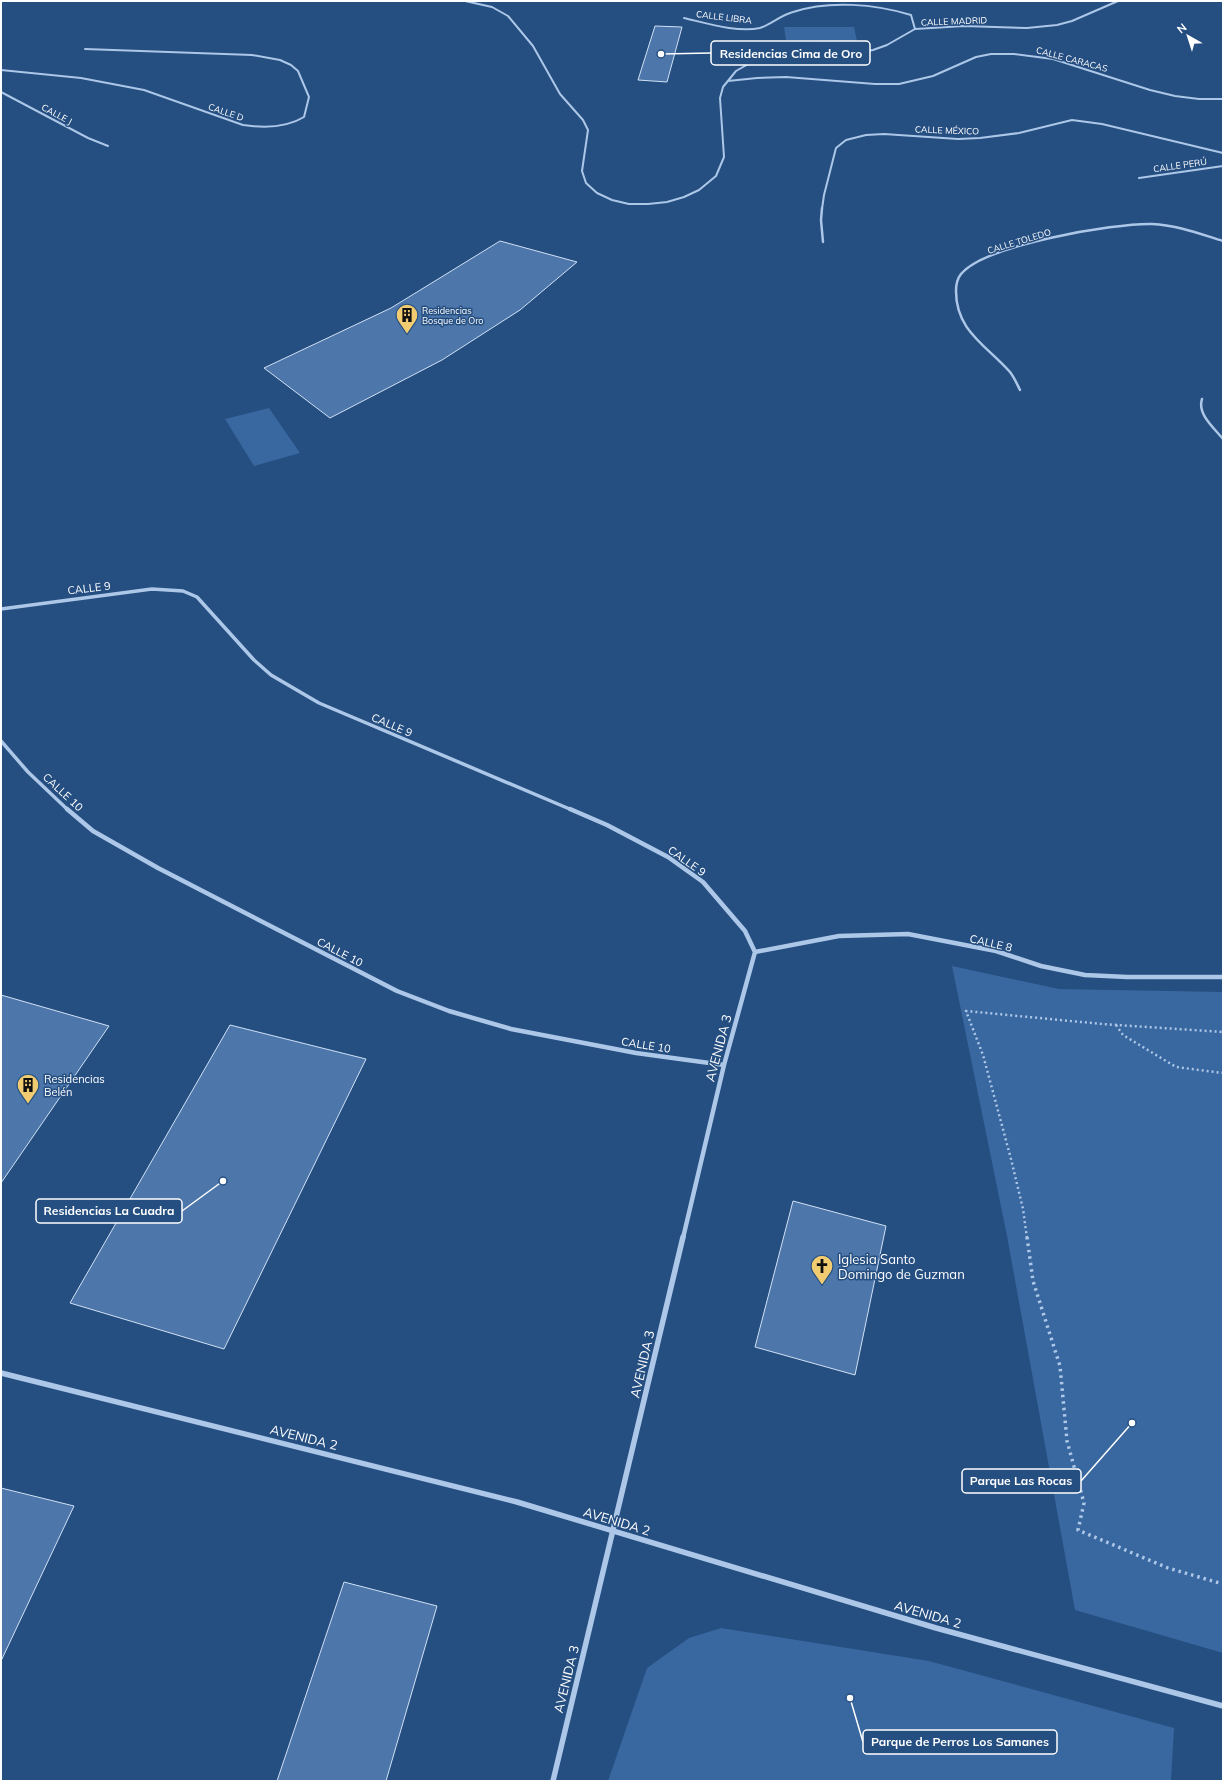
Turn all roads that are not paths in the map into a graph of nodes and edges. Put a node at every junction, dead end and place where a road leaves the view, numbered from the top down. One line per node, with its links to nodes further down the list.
1 (465, 1): 7 (street)
2 (1118, 1): 4 (street, CALLE MADRID)
3 (684, 18): 4 (street, CALLE LIBRA)
4 (915, 29): 7 (street, CALLE MADRID)
5 (85, 49): 6 (street, CALLE D)
6 (1, 70)
7 (728, 81): 9 (street, CALLE CARACAS)
8 (1, 92): 10 (street, CALLE J)
9 (1223, 99)
10 (108, 146)
11 (1223, 153): 15 (street, CALLE MÉXICO)
12 (1223, 166): 13 (street, CALLE PERÚ)
13 (1139, 178)
14 (1223, 241): 16 (street, CALLE TOLEDO)
15 (823, 242)
16 (1020, 390)
17 (1202, 399): 18 (street)
18 (1223, 439)
19 (1, 609): 21 (street, CALLE 9)
20 (1, 741): 23 (street, CALLE 10)
21 (756, 952): 22 (street, CALLE 8); 23 (street, AVENIDA 3)
22 (1223, 977)
23 (724, 1065): 25 (street, AVENIDA 3)
24 (1, 1373): 25 (street, AVENIDA 2)
25 (614, 1532): 26 (street, AVENIDA 2); 27 (street, AVENIDA 3)
26 (1223, 1706)
27 (553, 1781)

